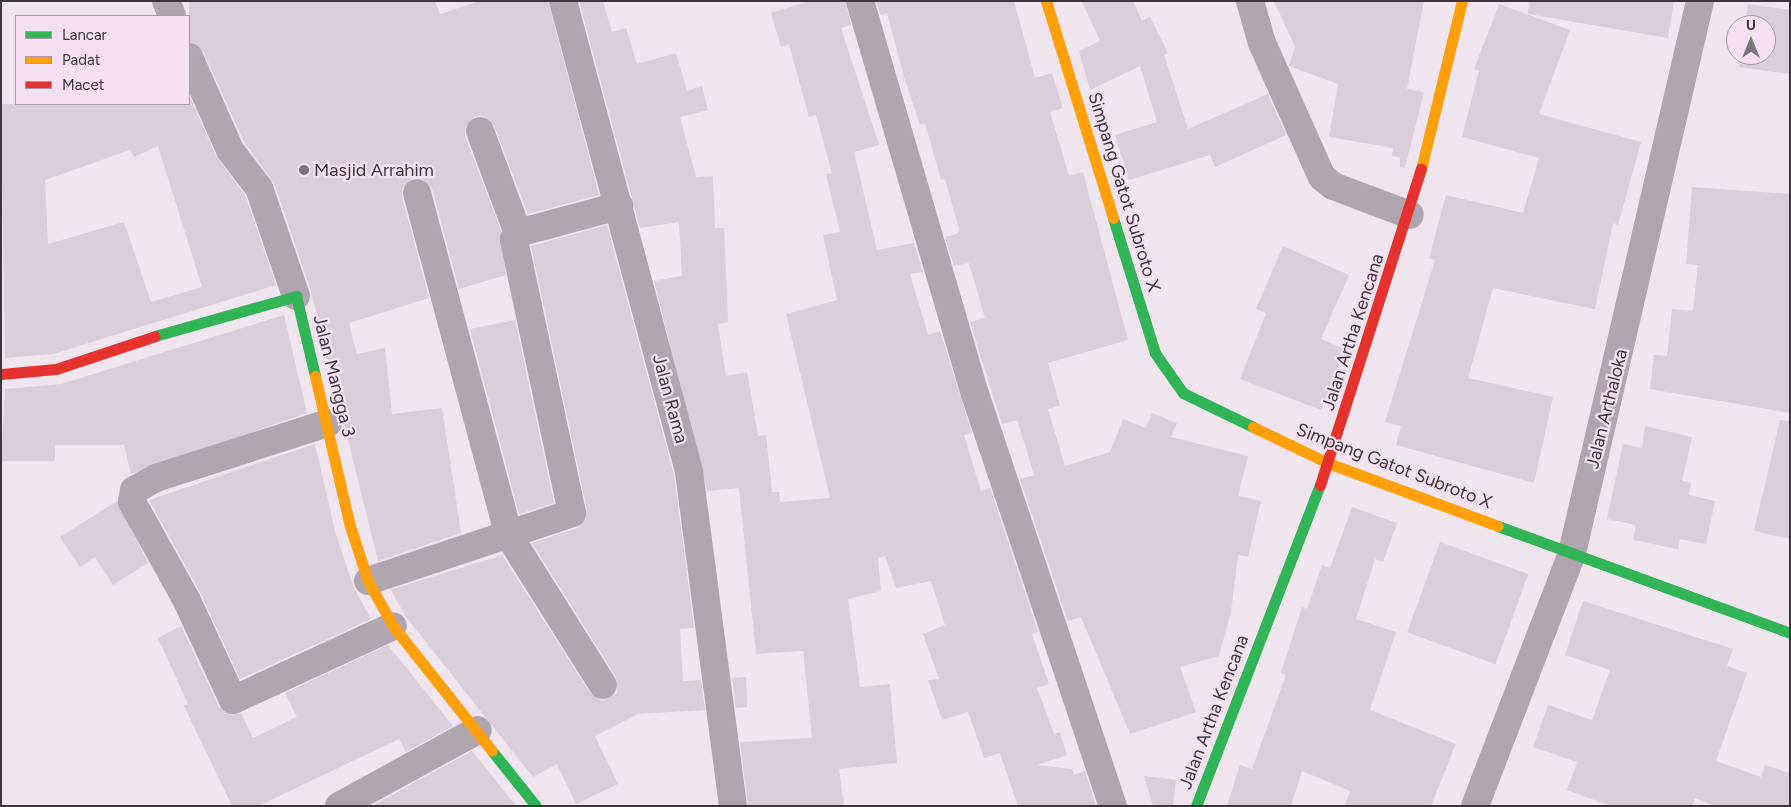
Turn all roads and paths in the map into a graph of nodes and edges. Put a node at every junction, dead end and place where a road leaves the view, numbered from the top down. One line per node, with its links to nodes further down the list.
1 (166, 1): 8 (street)
2 (563, 1): 12 (street, Jalan Rama)
3 (860, 1): 29 (street)
4 (1046, 1): 18 (street, Simpang Gatot Subroto X)
5 (1250, 1): 13 (street)
6 (1462, 1): 13 (street, Jalan Artha Kencana)
7 (1700, 1): 20 (street, Jalan Arthaloka)
8 (172, 15)
9 (190, 59): 15 (street)
10 (480, 131): 14 (street)
11 (416, 193): 19 (street)
12 (619, 206): 14 (street); 28 (street, Jalan Rama)
13 (1410, 215): 18 (street, Jalan Artha Kencana)
14 (518, 233): 19 (street)
15 (296, 296): 16 (street, Jalan Mangga 3); 17 (street, Jalan Mangga 3)
16 (1, 374)
17 (328, 423): 21 (street, Jalan Mangga 3); 22 (street)
18 (1328, 463): 20 (street, Simpang Gatot Subroto X); 30 (street, Jalan Artha Kencana)
19 (509, 536): 21 (street); 24 (street)
20 (1572, 553): 23 (street, Simpang Gatot Subroto X); 31 (street, Jalan Arthaloka)
21 (368, 581): 22 (street, Jalan Mangga 3)
22 (393, 626): 25 (street, Jalan Mangga 3)
23 (1790, 633)
24 (602, 685)
25 (478, 730): 26 (street); 27 (street, Jalan Mangga 3)
26 (339, 806)
27 (536, 806)
28 (733, 806)
29 (1113, 806)
30 (1196, 806)
31 (1474, 806)

